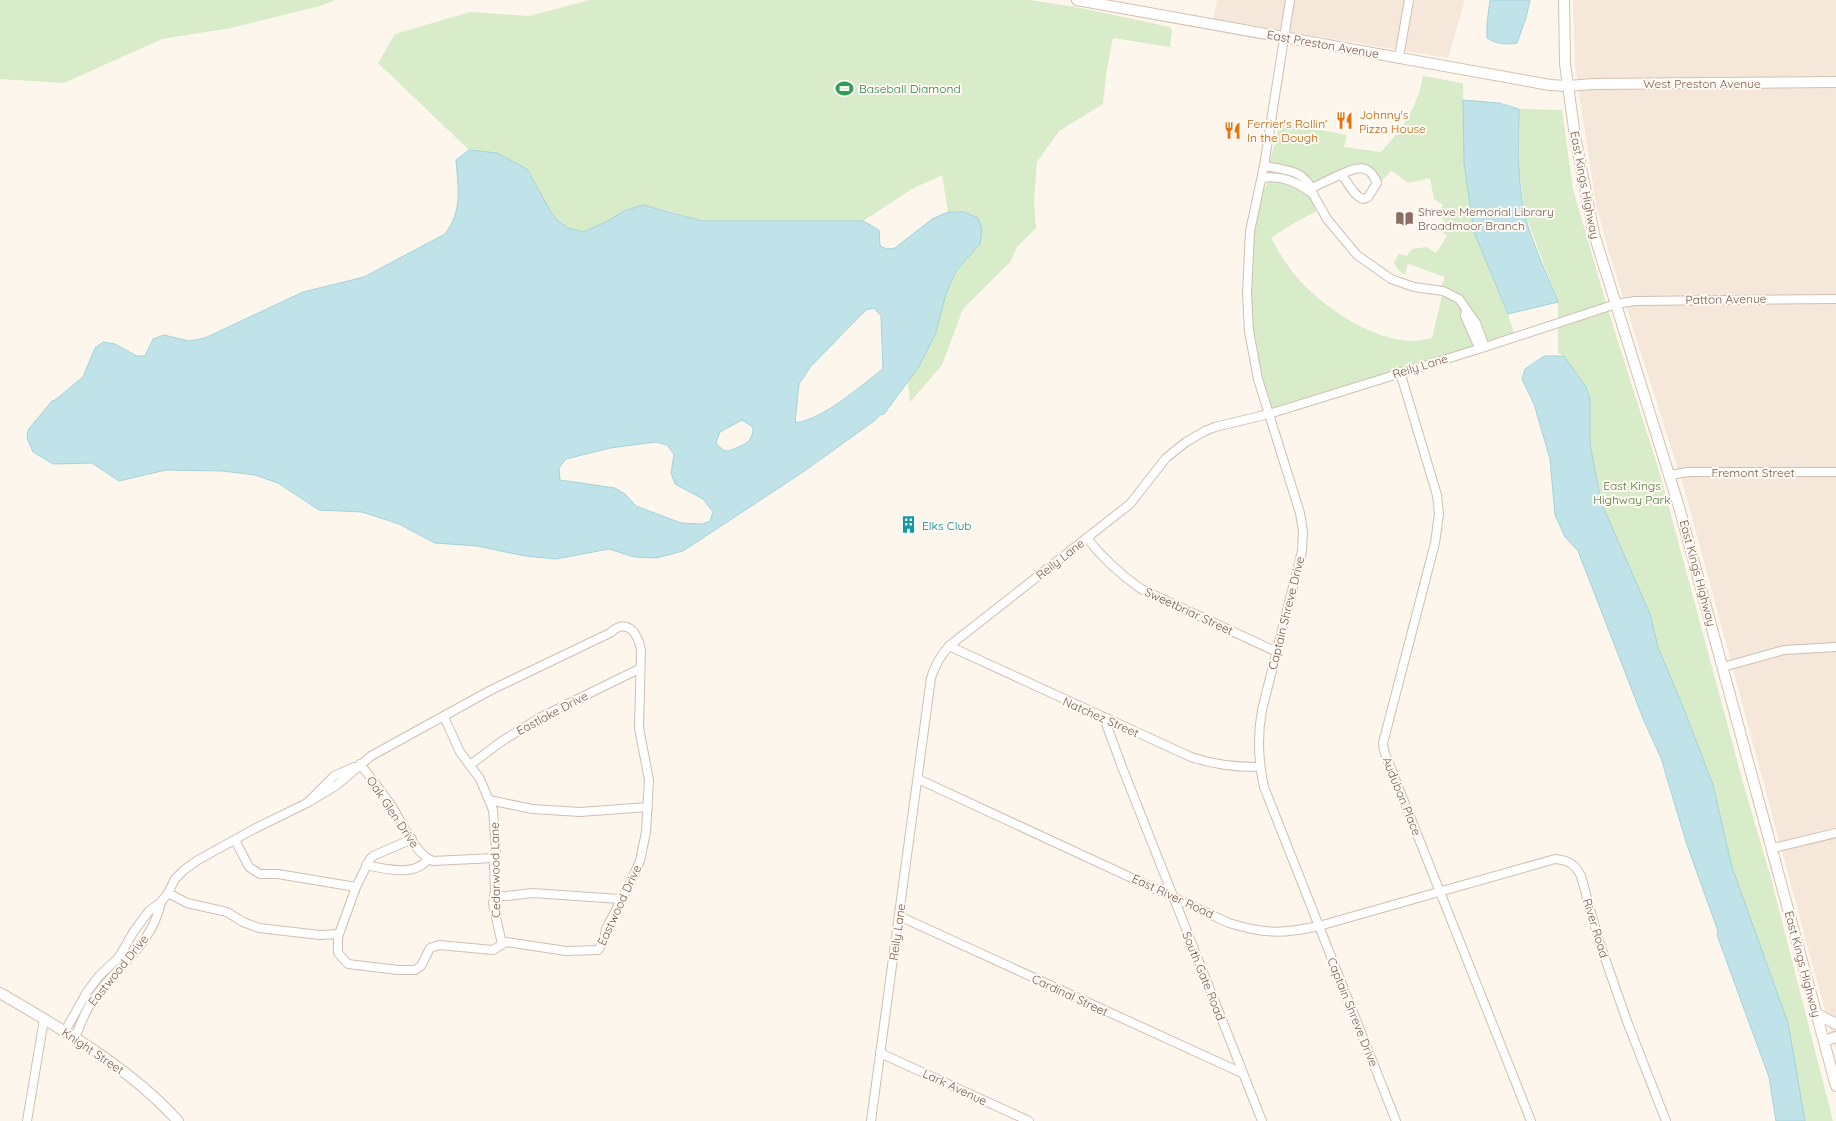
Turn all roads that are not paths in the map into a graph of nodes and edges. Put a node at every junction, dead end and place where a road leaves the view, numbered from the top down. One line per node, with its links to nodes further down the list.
1 (1077, 0): 5 (main road, East Preston Avenue)
2 (1290, 0): 5 (street, Captain Shreve Drive)
3 (1409, 0): 6 (street)
4 (1564, 0): 8 (main road, East Kings Highway)
5 (1284, 37): 6 (main road, East Preston Avenue); 9 (street, Captain Shreve Drive)
6 (1400, 57): 8 (main road, East Preston Avenue)
7 (1836, 82): 8 (main road, West Preston Avenue)
8 (1568, 86): 14 (main road, East Kings Highway)
9 (1264, 166): 11 (street, Captain Shreve Drive); 12 (street)
10 (1341, 175): 10 (street); 12 (street)
11 (1262, 178): 12 (street); 17 (street, Captain Shreve Drive)
12 (1312, 191): 15 (street)
13 (1836, 299): 14 (street, Patton Avenue)
14 (1616, 304): 15 (street, Reily Lane); 19 (main road, East Kings Highway)
15 (1482, 348): 16 (street, Reily Lane)
16 (1400, 372): 17 (street, Reily Lane); 42 (street, Audubon Place)
17 (1269, 414): 20 (street, Reily Lane); 23 (street, Captain Shreve Drive)
18 (1836, 472): 19 (street, Fremont Street)
19 (1670, 475): 24 (main road, East Kings Highway)
20 (1087, 538): 21 (street, Reily Lane); 23 (street, Sweetbriar Street)
21 (949, 646): 27 (street, Natchez Street); 31 (street, Reily Lane)
22 (1836, 646): 24 (street)
23 (1277, 652): 30 (street, Captain Shreve Drive)
24 (1723, 667): 37 (main road, East Kings Highway)
25 (639, 670): 26 (street, Eastwood Drive); 29 (street, Eastlake Drive); 33 (street, Eastwood Drive)
26 (444, 717): 28 (street, Eastwood Drive); 29 (street, Cedarwood Lane)
27 (1104, 718): 30 (street, Natchez Street); 44 (street, South Gate Road)
28 (360, 764): 35 (street, Eastwood Drive); 36 (street, Oak Glen Drive)
29 (470, 766): 32 (street, Cedarwood Lane)
30 (1259, 767): 49 (street, Captain Shreve Drive)
31 (918, 779): 44 (street, East River Road); 48 (street, Reily Lane)
32 (489, 800): 33 (street); 39 (street, Cedarwood Lane)
33 (648, 806): 46 (street, Eastwood Drive)
34 (1836, 833): 37 (street)
35 (234, 840): 41 (street); 43 (street, Eastwood Drive)
36 (412, 840): 38 (street, Oak Glen Drive); 40 (street)
37 (1773, 848): 53 (main road, East Kings Highway)
38 (428, 858): 39 (street); 40 (street)
39 (494, 858): 45 (street, Cedarwood Lane)
40 (366, 865): 41 (street, Eastwood Drive)
41 (356, 887): 50 (street, Eastwood Drive)
42 (1440, 891): 49 (street, East River Road); 72 (street, Audubon Place); 73 (street, River Road)
43 (168, 893): 47 (street, Eastwood Drive); 50 (street)
44 (1172, 895): 49 (street, East River Road); 64 (street, South Gate Road)
45 (494, 896): 46 (street); 51 (street, Cedarwood Lane)
46 (620, 899): 51 (street, Eastwood Drive)
47 (160, 902): 57 (street, Eastwood Drive); 59 (street, Eastwood Drive)
48 (899, 916): 61 (street, Reily Lane); 64 (street, Cardinal Street)
49 (1319, 926): 71 (street, Captain Shreve Drive)
50 (339, 934): 51 (street, Eastwood Drive)
51 (502, 944)
52 (0, 993): 54 (main road, Knight Street)
53 (1817, 1014): 55 (main road); 60 (main road, East Kings Highway)
54 (44, 1019): 57 (main road, Knight Street); 66 (street)
55 (1836, 1024)
56 (1836, 1031): 60 (main road)
57 (65, 1032): 59 (main road, Knight Street)
58 (1836, 1037): 60 (main road)
59 (75, 1038): 67 (main road, Knight Street)
60 (1823, 1038): 63 (main road, East Kings Highway)
61 (880, 1053): 68 (street, Reily Lane); 69 (street, Lark Avenue)
62 (1836, 1056): 63 (main road)
63 (1831, 1068): 65 (main road, East Kings Highway)
64 (1242, 1073): 70 (street, South Gate Road)
65 (1836, 1086)
66 (27, 1121)
67 (178, 1121)
68 (871, 1121)
69 (1029, 1121)
70 (1262, 1121)
71 (1396, 1121)
72 (1532, 1121)
73 (1666, 1121)

